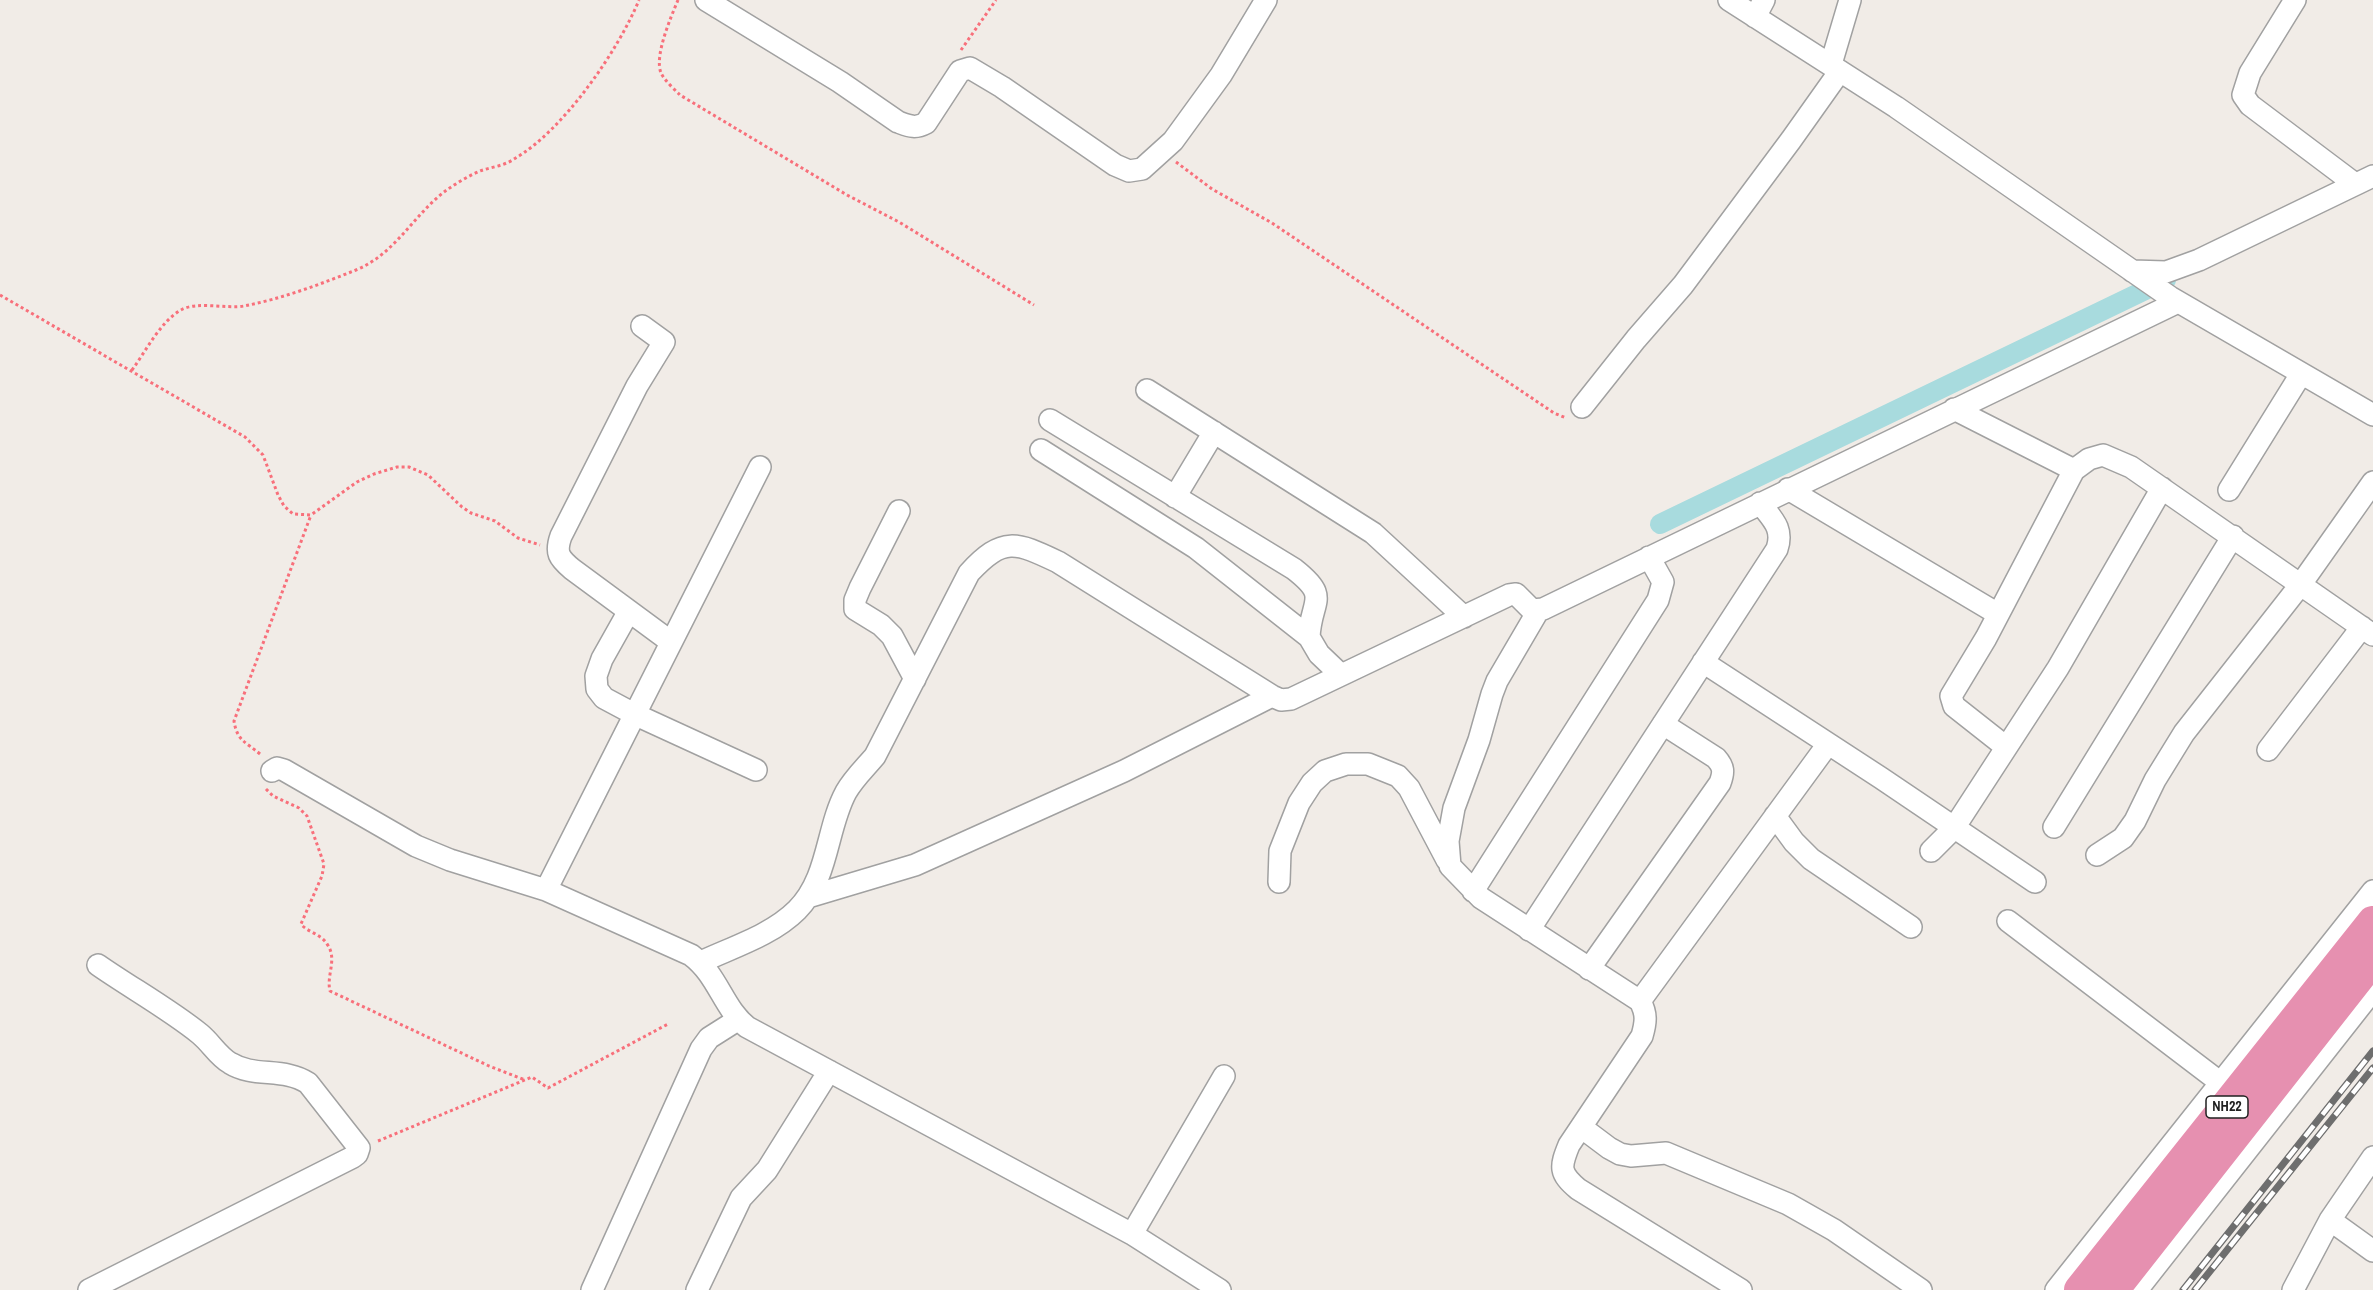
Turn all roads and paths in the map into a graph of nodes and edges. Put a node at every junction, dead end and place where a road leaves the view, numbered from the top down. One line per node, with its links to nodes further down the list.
1 (639, 0): 19 (path)
2 (678, 0): 17 (path)
3 (706, 0): 12 (street)
4 (996, 0): 10 (path)
5 (1266, 0): 12 (street)
6 (1729, 0): 9 (street)
7 (1850, 0): 11 (street)
8 (2295, 0): 13 (street)
9 (1760, 8): 11 (street)
10 (958, 56)
11 (1835, 68): 14 (street); 22 (street)
12 (1163, 151): 22 (path)
13 (2364, 180): 14 (street)
14 (2137, 274): 16 (street)
15 (0, 295): 19 (path)
16 (2174, 300): 20 (street); 23 (street)
17 (1034, 305)
18 (642, 326): 39 (street)
19 (132, 370): 37 (path)
20 (2301, 374): 24 (street); 33 (street)
21 (1147, 390): 26 (street)
22 (1582, 407)
23 (1954, 409): 29 (street); 32 (street)
24 (2373, 415)
25 (1050, 420): 34 (street)
26 (1214, 432): 34 (street); 45 (street)
27 (1041, 450): 47 (street)
28 (760, 467): 48 (street)
29 (2074, 470): 31 (street); 44 (street)
30 (2373, 482): 41 (street)
31 (2162, 488): 38 (street); 56 (street)
32 (1788, 489): 35 (street); 44 (street)
33 (2229, 490)
34 (1175, 497): 47 (street)
35 (1760, 503): 40 (street); 49 (street)
36 (899, 511): 51 (street)
37 (311, 515): 39 (path); 58 (path)
38 (2233, 537): 41 (street); 61 (street)
39 (556, 548): 43 (street)
40 (1649, 557): 42 (street); 69 (street)
41 (2301, 585): 46 (street); 64 (street)
42 (1529, 605): 45 (street); 65 (street)
43 (629, 611): 48 (street); 53 (street)
44 (1998, 614): 56 (street)
45 (1464, 618): 50 (street)
46 (2367, 631): 57 (street)
47 (1309, 637): 50 (street)
48 (671, 642): 53 (street)
49 (1703, 662): 54 (street); 55 (street)
50 (1341, 675): 52 (street)
51 (915, 679): 52 (street); 71 (street)
52 (1272, 696): 71 (street)
53 (634, 714): 59 (street); 68 (street)
54 (1663, 724): 75 (street); 79 (street)
55 (1828, 744): 60 (street); 62 (street)
56 (2006, 747): 62 (street)
57 (2268, 750)
58 (273, 770): 68 (street); 86 (path)
59 (756, 770)
60 (1775, 816): 74 (street); 81 (street)
61 (2054, 827)
62 (1954, 828): 63 (street); 67 (street)
63 (1931, 851)
64 (2097, 855)
65 (1450, 866): 66 (street); 69 (street)
66 (1279, 882)
67 (2035, 882)
68 (546, 890): 77 (street)
69 (1473, 891): 75 (street)
70 (2373, 891): 87 (street)
71 (808, 897): 77 (street)
72 (2008, 921): 87 (street)
73 (2373, 922): 102 (highway, NH22)
74 (1911, 927)
75 (1529, 930): 79 (street)
76 (2373, 959): 103 (highway, NH22)
77 (701, 962): 82 (street)
78 (98, 965): 89 (street)
79 (1588, 969): 81 (street)
80 (2373, 990): 104 (street)
81 (1640, 1001): 88 (street)
82 (739, 1019): 84 (street); 96 (street)
83 (668, 1024): 86 (path)
84 (829, 1071): 92 (street); 97 (street)
85 (1224, 1076): 92 (street)
86 (525, 1080): 89 (path)
87 (2221, 1083): 101 (street)
88 (1581, 1126): 99 (street); 100 (street)
89 (359, 1148): 95 (street)
90 (2373, 1157): 91 (street)
91 (2330, 1220): 93 (street); 105 (street)
92 (1132, 1234): 94 (street)
93 (2373, 1251)
94 (1199, 1284): 98 (street)
95 (89, 1290)
96 (592, 1290)
97 (697, 1290)
98 (1220, 1290)
99 (1741, 1290)
100 (1921, 1290)
101 (2056, 1290)
102 (2080, 1290)
103 (2113, 1290)
104 (2137, 1290)
105 (2293, 1290)

